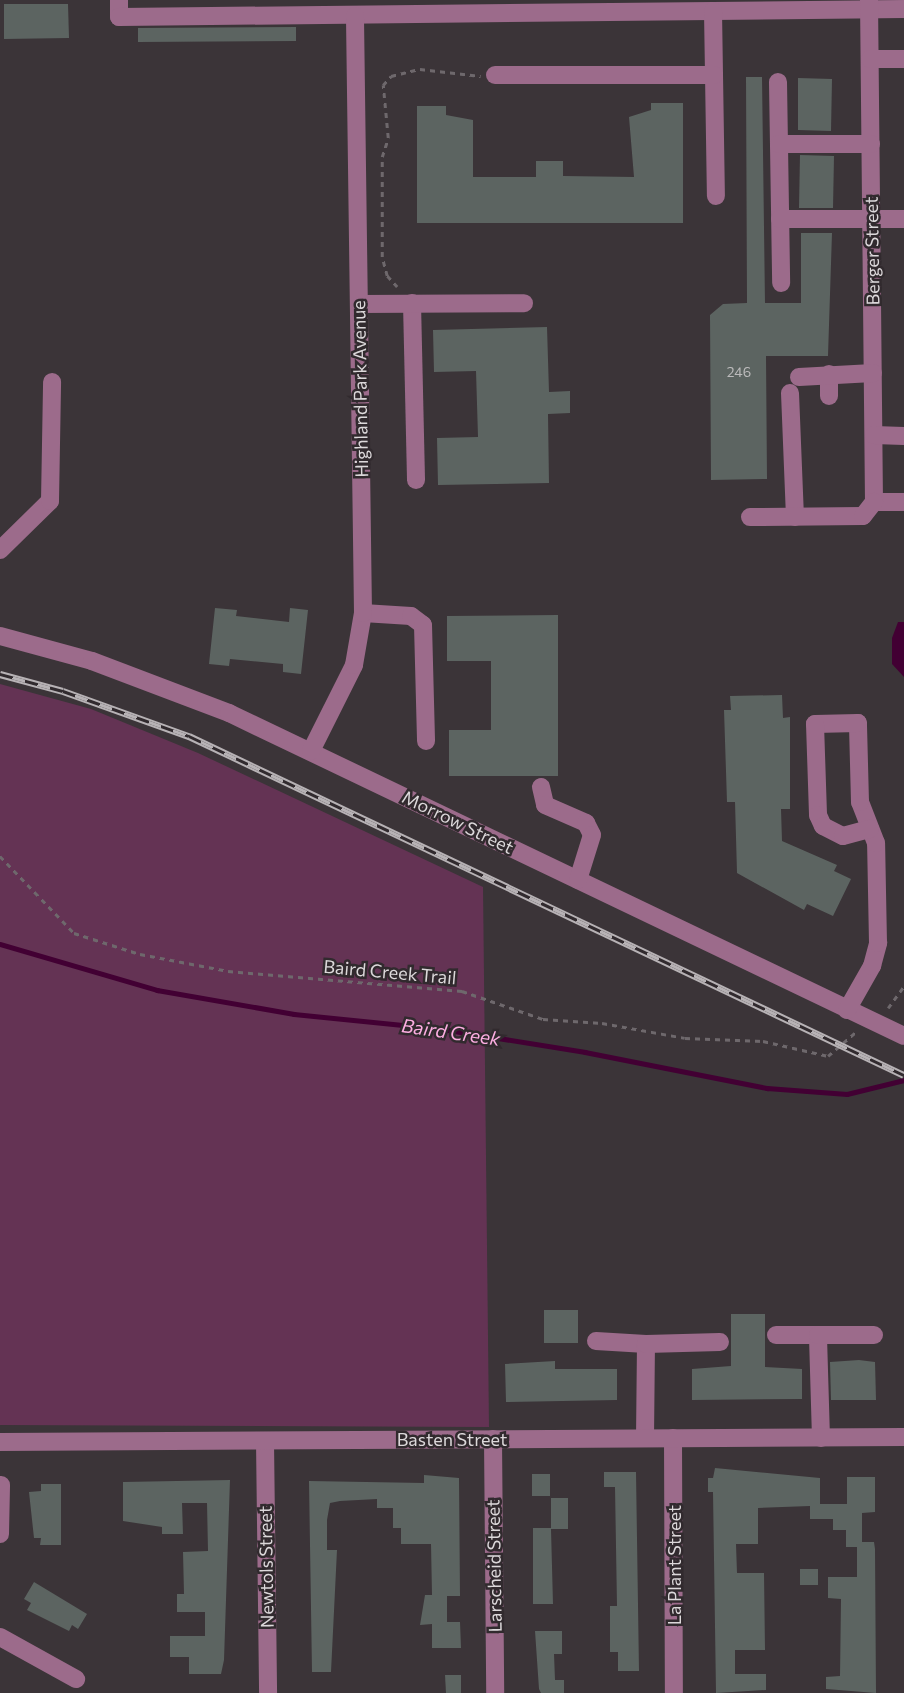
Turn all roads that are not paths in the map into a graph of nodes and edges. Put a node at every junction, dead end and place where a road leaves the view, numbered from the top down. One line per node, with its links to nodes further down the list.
1 (119, 0): 6 (street)
2 (869, 5): 4 (street); 5 (street); 7 (street, Berger Street)
3 (609, 6): 5 (street); 6 (street)
4 (904, 9)
5 (713, 11): 10 (street)
6 (355, 16): 20 (street, Highland Park Avenue)
7 (870, 59): 8 (street); 13 (street, Berger Street)
8 (904, 59)
9 (495, 75): 10 (street)
10 (714, 75): 14 (street)
11 (778, 82): 12 (street)
12 (779, 144): 13 (street); 15 (street)
13 (871, 144): 16 (street, Berger Street)
14 (716, 196)
15 (780, 219): 16 (street); 18 (street)
16 (871, 219): 17 (street); 22 (street, Berger Street)
17 (904, 219)
18 (781, 282)
19 (524, 303): 21 (street)
20 (359, 304): 21 (street); 34 (street, Highland Park Avenue)
21 (407, 304): 28 (street)
22 (873, 373): 23 (street); 26 (street, Berger Street)
23 (829, 374): 25 (street); 32 (street)
24 (52, 382): 33 (street)
25 (829, 397)
26 (874, 435): 27 (street); 29 (street, Berger Street)
27 (904, 436)
28 (416, 480)
29 (874, 502): 30 (street); 32 (street)
30 (904, 502)
31 (750, 517): 32 (street)
32 (795, 517)
33 (0, 550)
34 (363, 613): 36 (street); 37 (street, Highland Park Avenue)
35 (0, 636): 37 (street, Morrow Street)
36 (426, 741)
37 (311, 751): 40 (street, Morrow Street)
38 (541, 787): 40 (street)
39 (870, 829): 39 (street); 41 (street)
40 (578, 880): 41 (street, Morrow Street)
41 (847, 1010): 42 (street, Morrow Street)
42 (904, 1035)
43 (776, 1335): 44 (street)
44 (818, 1335): 45 (street); 52 (street)
45 (874, 1335)
46 (596, 1341): 48 (street)
47 (720, 1342): 48 (street)
48 (646, 1344): 50 (street)
49 (904, 1437): 52 (street, Basten Street)
50 (645, 1438): 51 (street, Basten Street); 53 (street, Basten Street)
51 (673, 1438): 52 (street, Basten Street); 62 (street, La Plant Street)
52 (821, 1438)
53 (493, 1439): 54 (street, Basten Street); 61 (street, Larscheid Street)
54 (265, 1441): 55 (street, Basten Street); 60 (street, Newtols Street)
55 (0, 1442)
56 (1, 1485): 57 (street)
57 (0, 1534)
58 (0, 1637): 59 (street)
59 (76, 1679)
60 (268, 1693)
61 (495, 1693)
62 (674, 1693)

